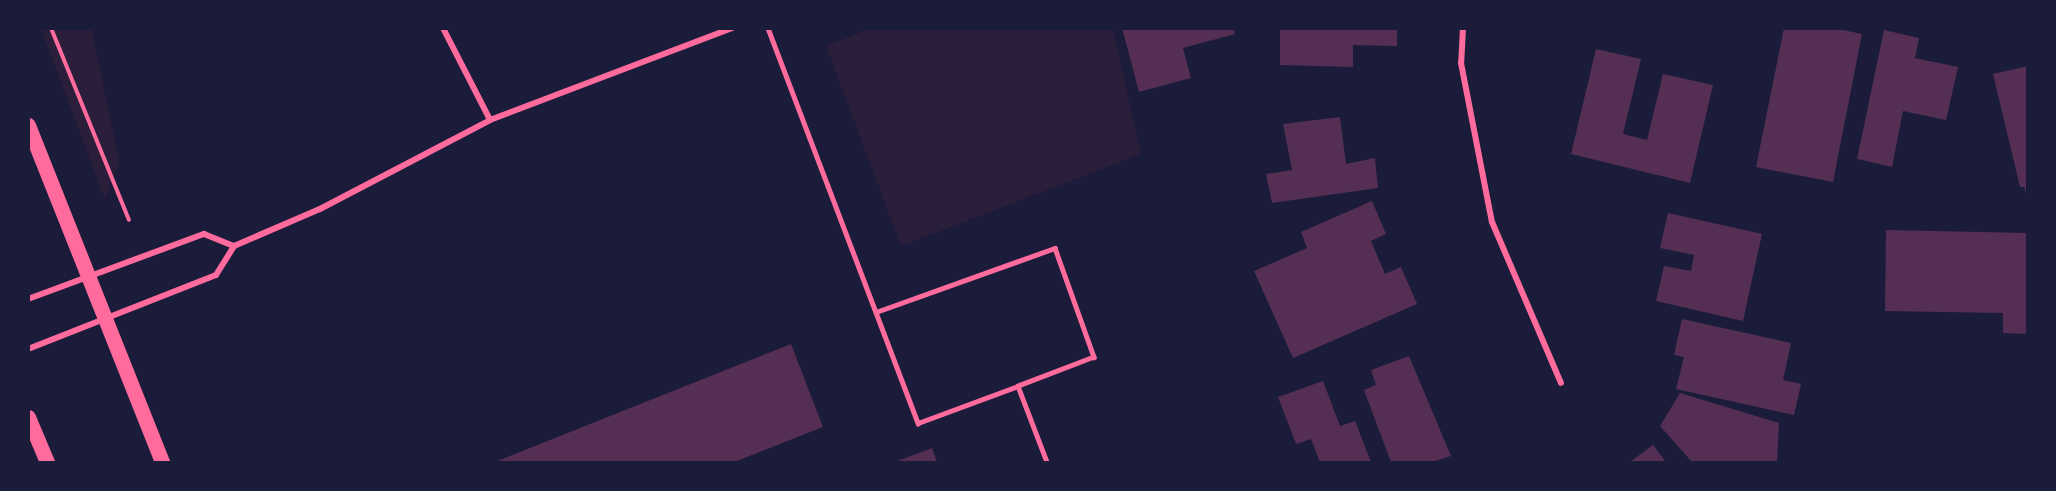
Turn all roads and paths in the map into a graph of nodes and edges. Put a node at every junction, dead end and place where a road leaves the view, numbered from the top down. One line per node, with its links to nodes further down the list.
1 (51, 28): 8 (path)
2 (443, 28): 6 (street)
3 (732, 28): 6 (street)
4 (768, 28): 12 (lane)
5 (1463, 28): 15 (street)
6 (490, 120): 9 (street)
7 (28, 125): 10 (main road)
8 (129, 220)
9 (234, 246): 10 (street); 13 (street)
10 (90, 277): 11 (street); 13 (main road)
11 (28, 299)
12 (876, 312): 16 (lane); 16 (lane)
13 (105, 319): 14 (street); 19 (main road)
14 (28, 349)
15 (1561, 382)
16 (1018, 386): 20 (lane)
17 (28, 417): 18 (main road)
18 (47, 462)
19 (162, 462)
20 (1047, 462)

